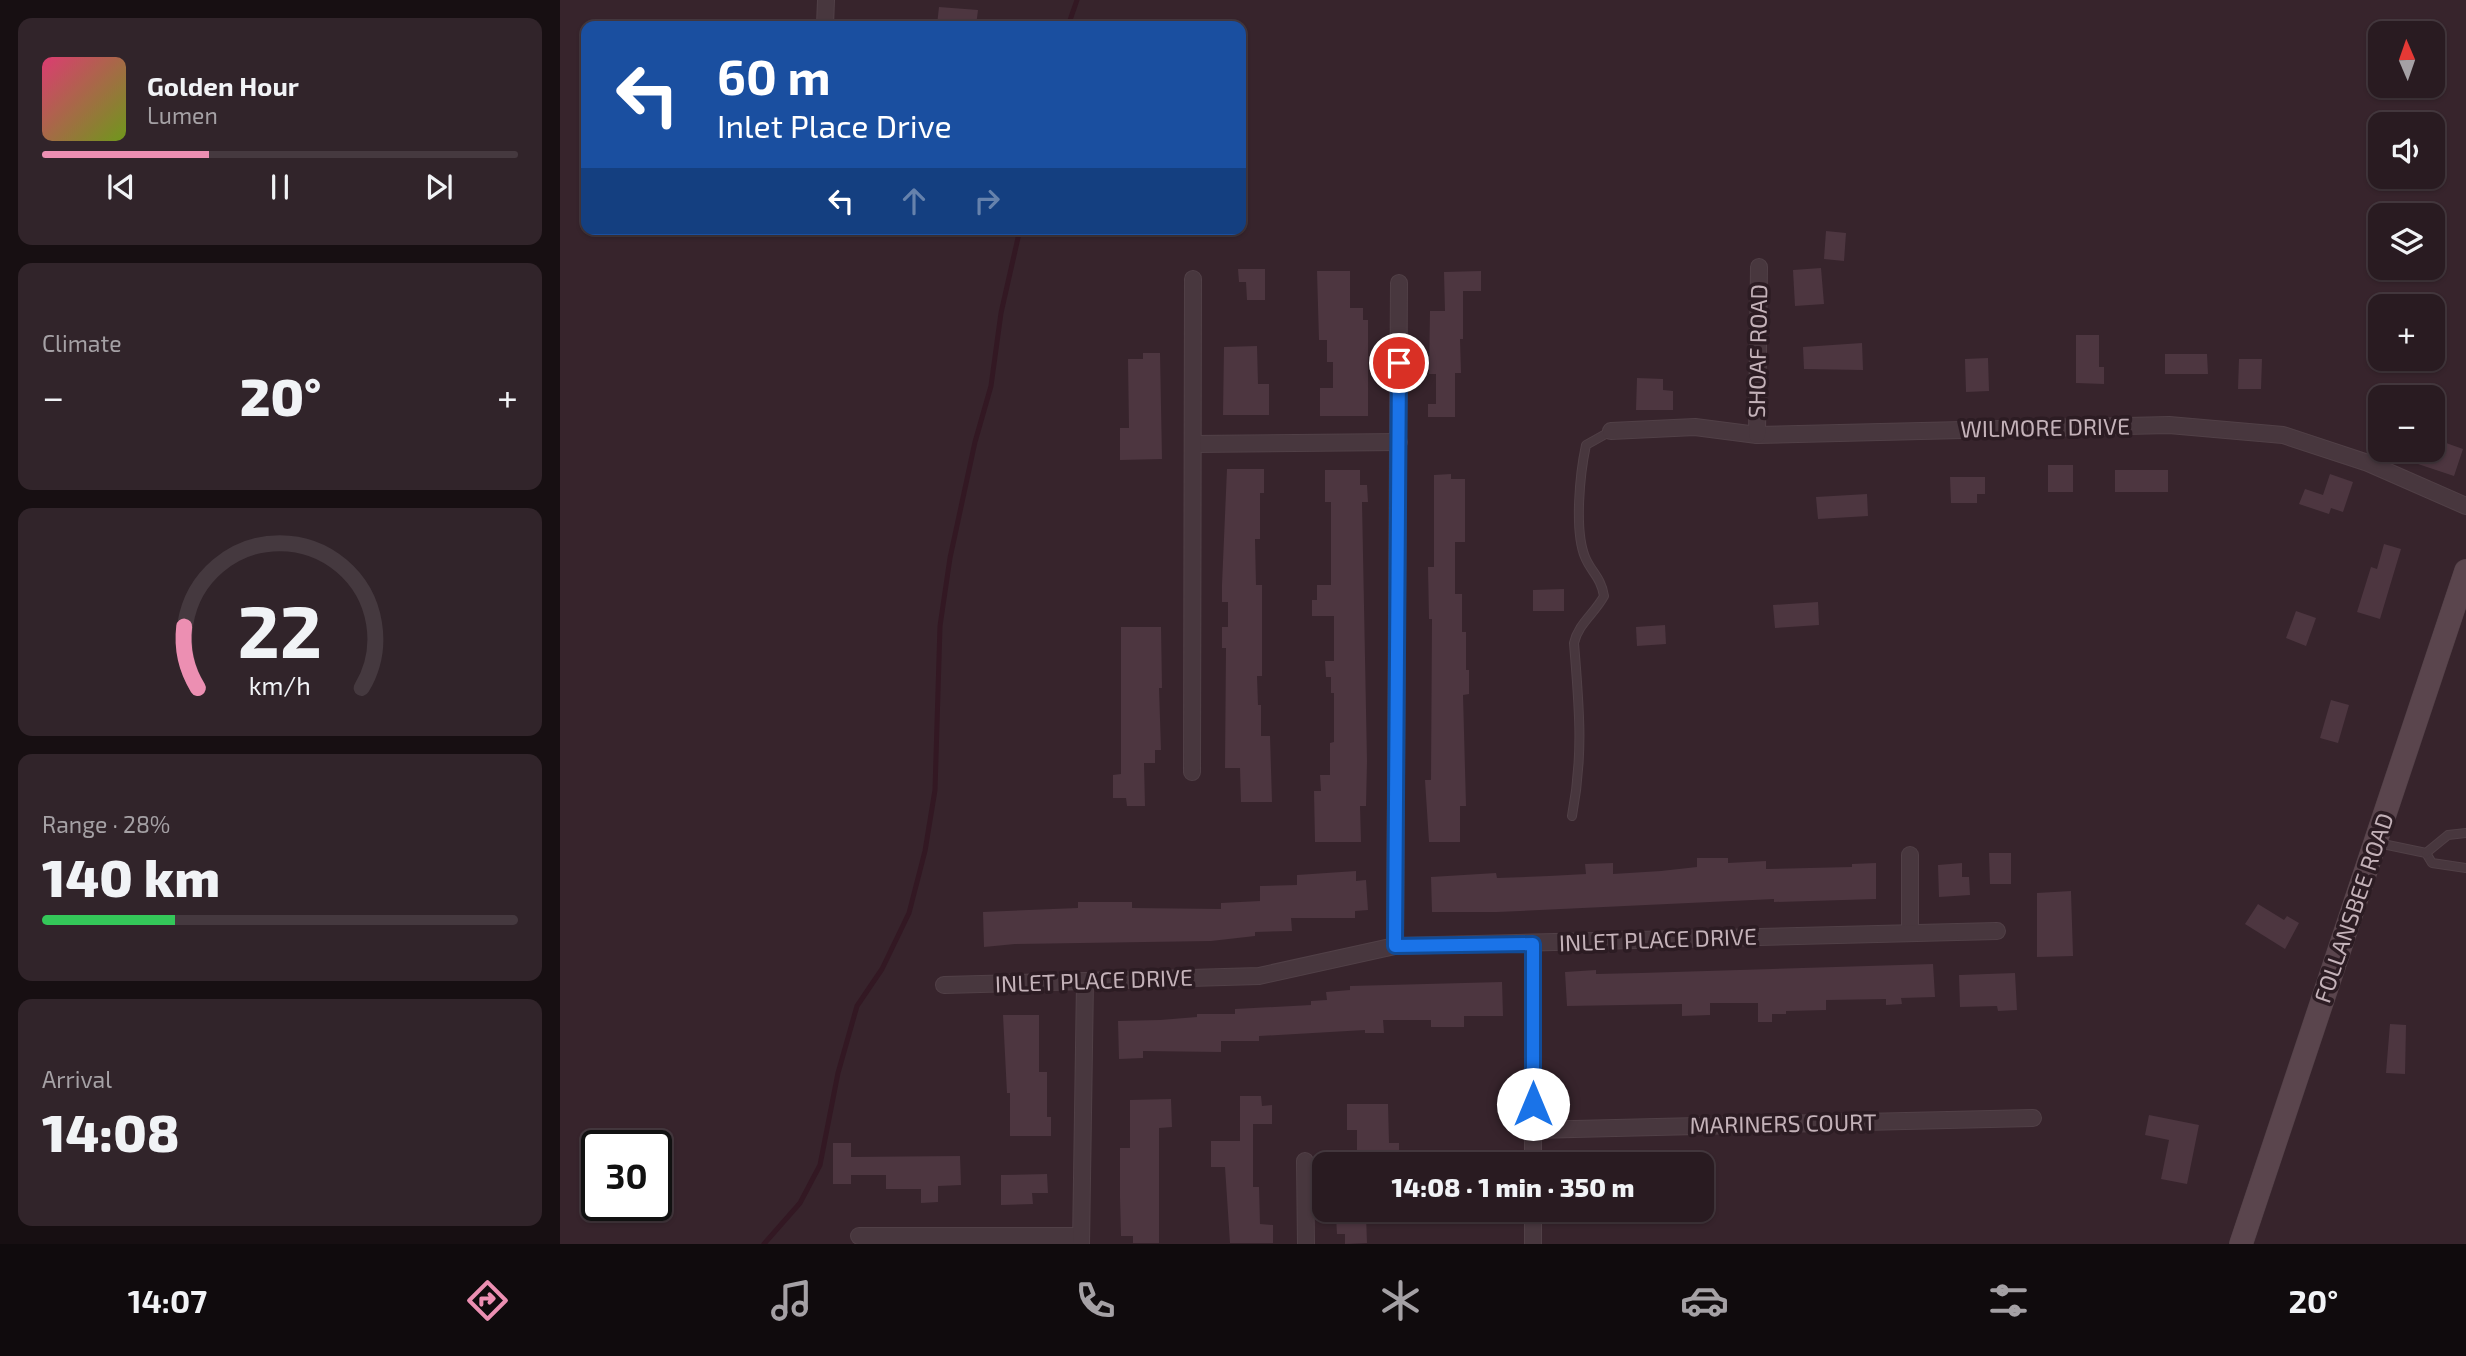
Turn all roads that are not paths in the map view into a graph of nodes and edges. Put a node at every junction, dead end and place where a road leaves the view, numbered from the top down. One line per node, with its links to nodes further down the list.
1 (826, 0): 2 (street)
2 (825, 21)
3 (1759, 267): 7 (street, SHOAF ROAD)
4 (1193, 279): 9 (street)
5 (1399, 283): 8 (street)
6 (1611, 431): 7 (street, WILMORE DRIVE); 13 (lane)
7 (1757, 435): 10 (street, WILMORE DRIVE)
8 (1399, 442): 9 (street); 22 (street)
9 (1193, 444): 12 (street)
10 (2466, 506)
11 (2466, 571): 15 (street, FOLLANSBEE ROAD)
12 (1192, 772)
13 (1572, 816)
14 (2466, 833): 16 (lane)
15 (2376, 843): 16 (lane); 34 (street, FOLLANSBEE ROAD)
16 (2426, 853): 18 (lane)
17 (1910, 855): 20 (street)
18 (2466, 869)
19 (1997, 931): 20 (street, INLET PLACE DRIVE)
20 (1910, 933): 21 (street, INLET PLACE DRIVE)
21 (1533, 944): 22 (street, INLET PLACE DRIVE); 26 (street)
22 (1395, 946): 23 (street, INLET PLACE DRIVE)
23 (1085, 982): 24 (street, INLET PLACE DRIVE); 31 (street)
24 (944, 985)
25 (2033, 1118): 26 (street, MARINERS COURT)
26 (1533, 1130): 27 (street)
27 (1533, 1152)
28 (1305, 1161): 32 (street)
29 (1533, 1222): 33 (street)
30 (859, 1236): 31 (street)
31 (1081, 1240)
32 (1306, 1244)
33 (1533, 1244)
34 (2241, 1244)

